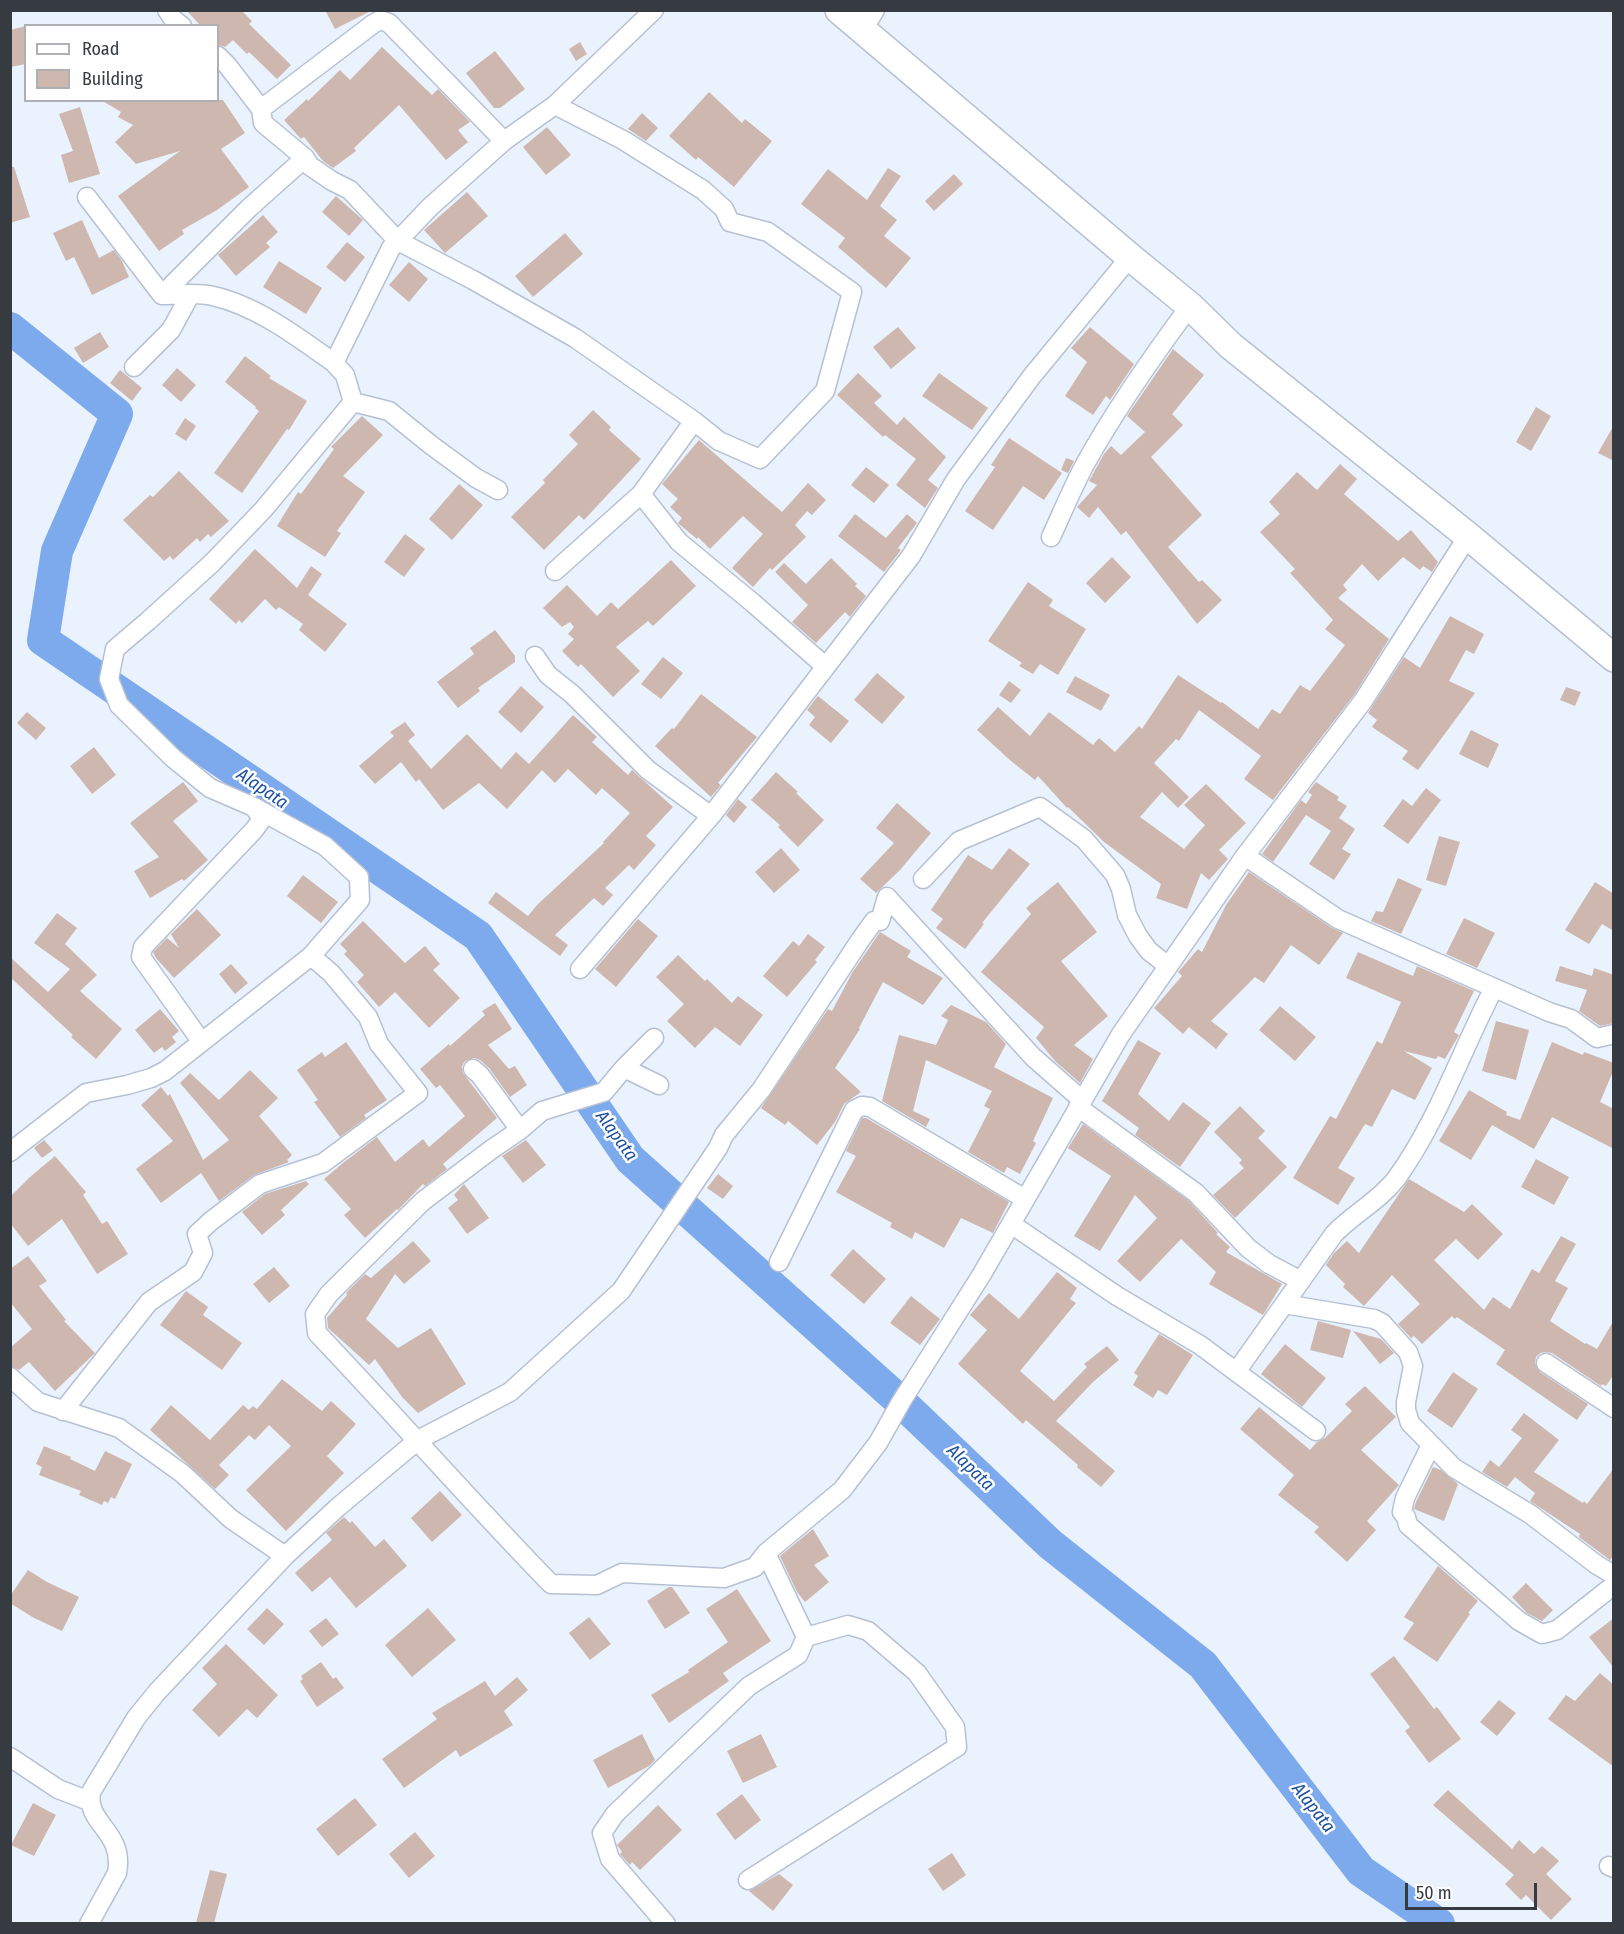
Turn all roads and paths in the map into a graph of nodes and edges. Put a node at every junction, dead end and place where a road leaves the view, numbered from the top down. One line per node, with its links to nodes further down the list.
1 (167, 10): 5 (street)
2 (654, 10): 7 (street)
3 (838, 10): 4 (main road)
4 (869, 20): 13 (main road)
5 (179, 24)
6 (219, 57): 8 (street)
7 (555, 105): 9 (street); 20 (street)
8 (261, 109): 9 (street); 10 (street)
9 (504, 141): 12 (street)
10 (305, 158): 12 (street); 14 (street)
11 (87, 197): 14 (street)
12 (398, 241): 17 (street); 20 (street)
13 (1130, 257): 16 (main road); 28 (street)
14 (162, 295): 15 (street)
15 (190, 295): 17 (street); 18 (street)
16 (1190, 306): 23 (main road); 24 (street)
17 (334, 363): 19 (street)
18 (135, 367)
19 (353, 402): 21 (street); 29 (street)
20 (694, 421): 22 (street)
21 (498, 490)
22 (641, 494): 25 (street); 28 (street)
23 (1468, 536): 27 (main road); 31 (street)
24 (1051, 537)
25 (555, 571)
26 (535, 656): 30 (street)
27 (1614, 658)
28 (825, 666): 30 (street)
29 (254, 807): 33 (street); 39 (street)
30 (711, 816): 35 (street)
31 (1245, 856): 34 (street); 36 (street)
32 (923, 879): 34 (street)
33 (311, 956): 39 (street); 55 (street)
34 (1168, 966): 43 (street)
35 (580, 969)
36 (1494, 988): 37 (street); 49 (street)
37 (1614, 1034)
38 (654, 1038): 40 (street)
39 (201, 1041): 45 (street)
40 (624, 1068): 42 (street); 44 (street)
41 (473, 1070): 44 (street)
42 (659, 1085)
43 (1080, 1103): 46 (street); 49 (street); 57 (street)
44 (520, 1130): 57 (street)
45 (10, 1152)
46 (1025, 1199): 47 (street); 48 (street)
47 (1011, 1224): 52 (street); 59 (street)
48 (778, 1262)
49 (1301, 1281): 50 (street)
50 (1284, 1304): 52 (street); 58 (street)
51 (1546, 1363): 54 (street)
52 (1236, 1372): 56 (street)
53 (10, 1377): 55 (street)
54 (1614, 1408)
55 (63, 1411): 60 (street)
56 (1316, 1431)
57 (418, 1440): 59 (street); 60 (street)
58 (1431, 1445): 61 (street); 62 (street)
59 (766, 1553): 63 (street)
60 (285, 1556): 65 (street)
61 (1614, 1575)
62 (1614, 1585)
63 (806, 1637): 66 (street); 68 (street)
64 (10, 1757): 65 (street)
65 (89, 1801): 67 (street)
66 (748, 1880)
67 (89, 1923)
68 (666, 1923)

